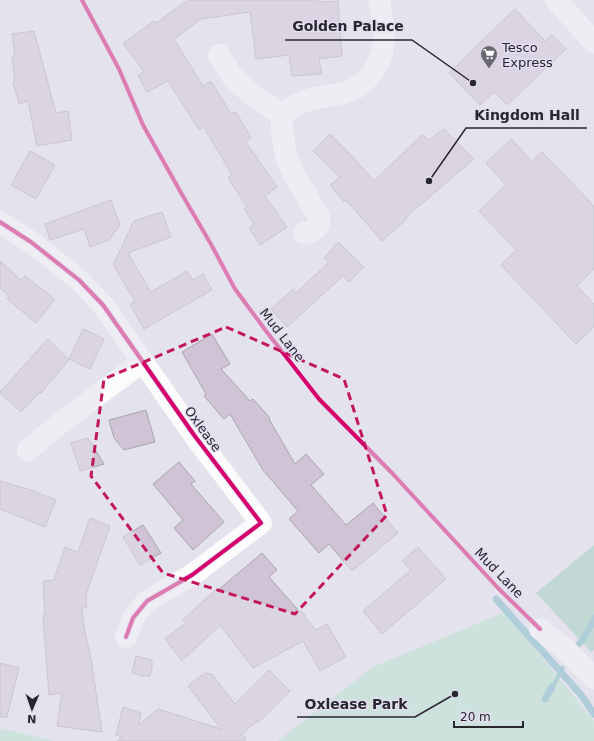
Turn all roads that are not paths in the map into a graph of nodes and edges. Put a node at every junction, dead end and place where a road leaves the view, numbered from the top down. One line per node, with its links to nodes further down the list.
1 (379, 0): 5 (street)
2 (566, 3): 3 (street)
3 (594, 42)
4 (219, 55): 5 (street)
5 (281, 114): 7 (street)
6 (0, 222): 8 (street, Oxlease)
7 (304, 233)
8 (143, 361): 9 (street); 11 (street, Oxlease)
9 (28, 450)
10 (540, 629): 12 (street)
11 (126, 637)
12 (594, 678)

